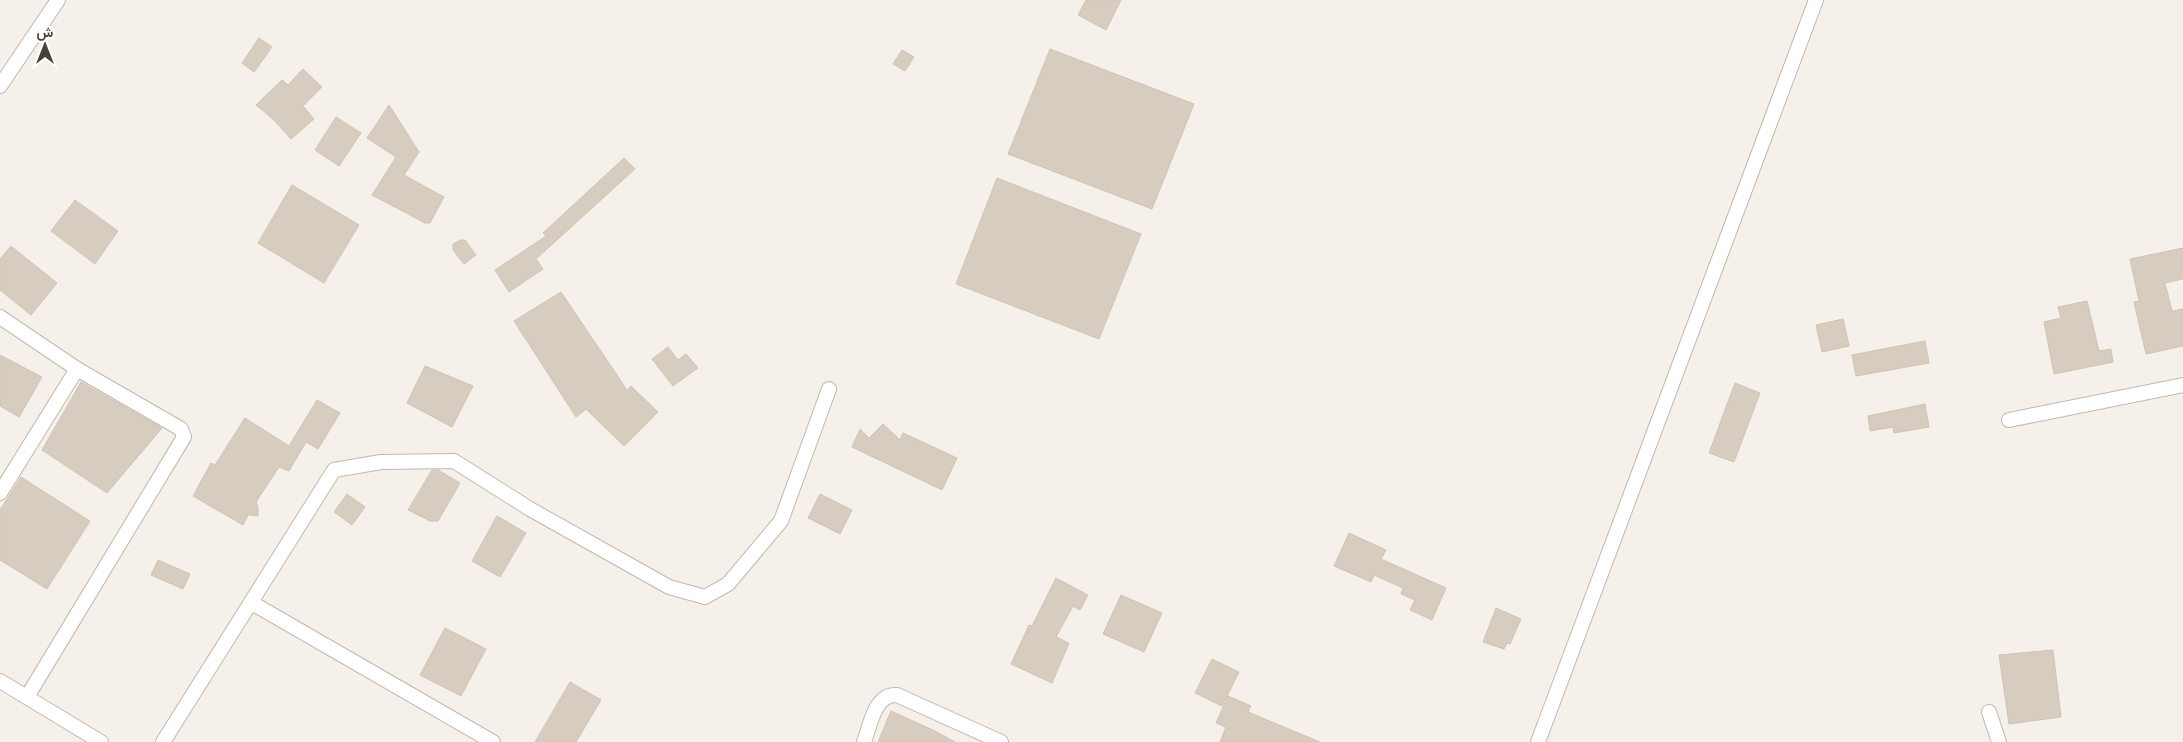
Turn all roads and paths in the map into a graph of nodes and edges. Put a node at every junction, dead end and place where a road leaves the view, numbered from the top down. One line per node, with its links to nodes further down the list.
1 (58, 0): 3 (street)
2 (1816, 0): 19 (street)
3 (0, 86)
4 (0, 317): 5 (street)
5 (77, 370): 9 (street); 12 (street)
6 (2183, 385): 8 (street)
7 (829, 389): 10 (street)
8 (2009, 420)
9 (0, 493)
10 (252, 603): 15 (street); 16 (street)
11 (0, 681): 12 (street)
12 (27, 697): 14 (street)
13 (1989, 712): 20 (street)
14 (101, 742)
15 (163, 742)
16 (493, 742)
17 (864, 742): 18 (street)
18 (1001, 742)
19 (1538, 742)
20 (1999, 742)

